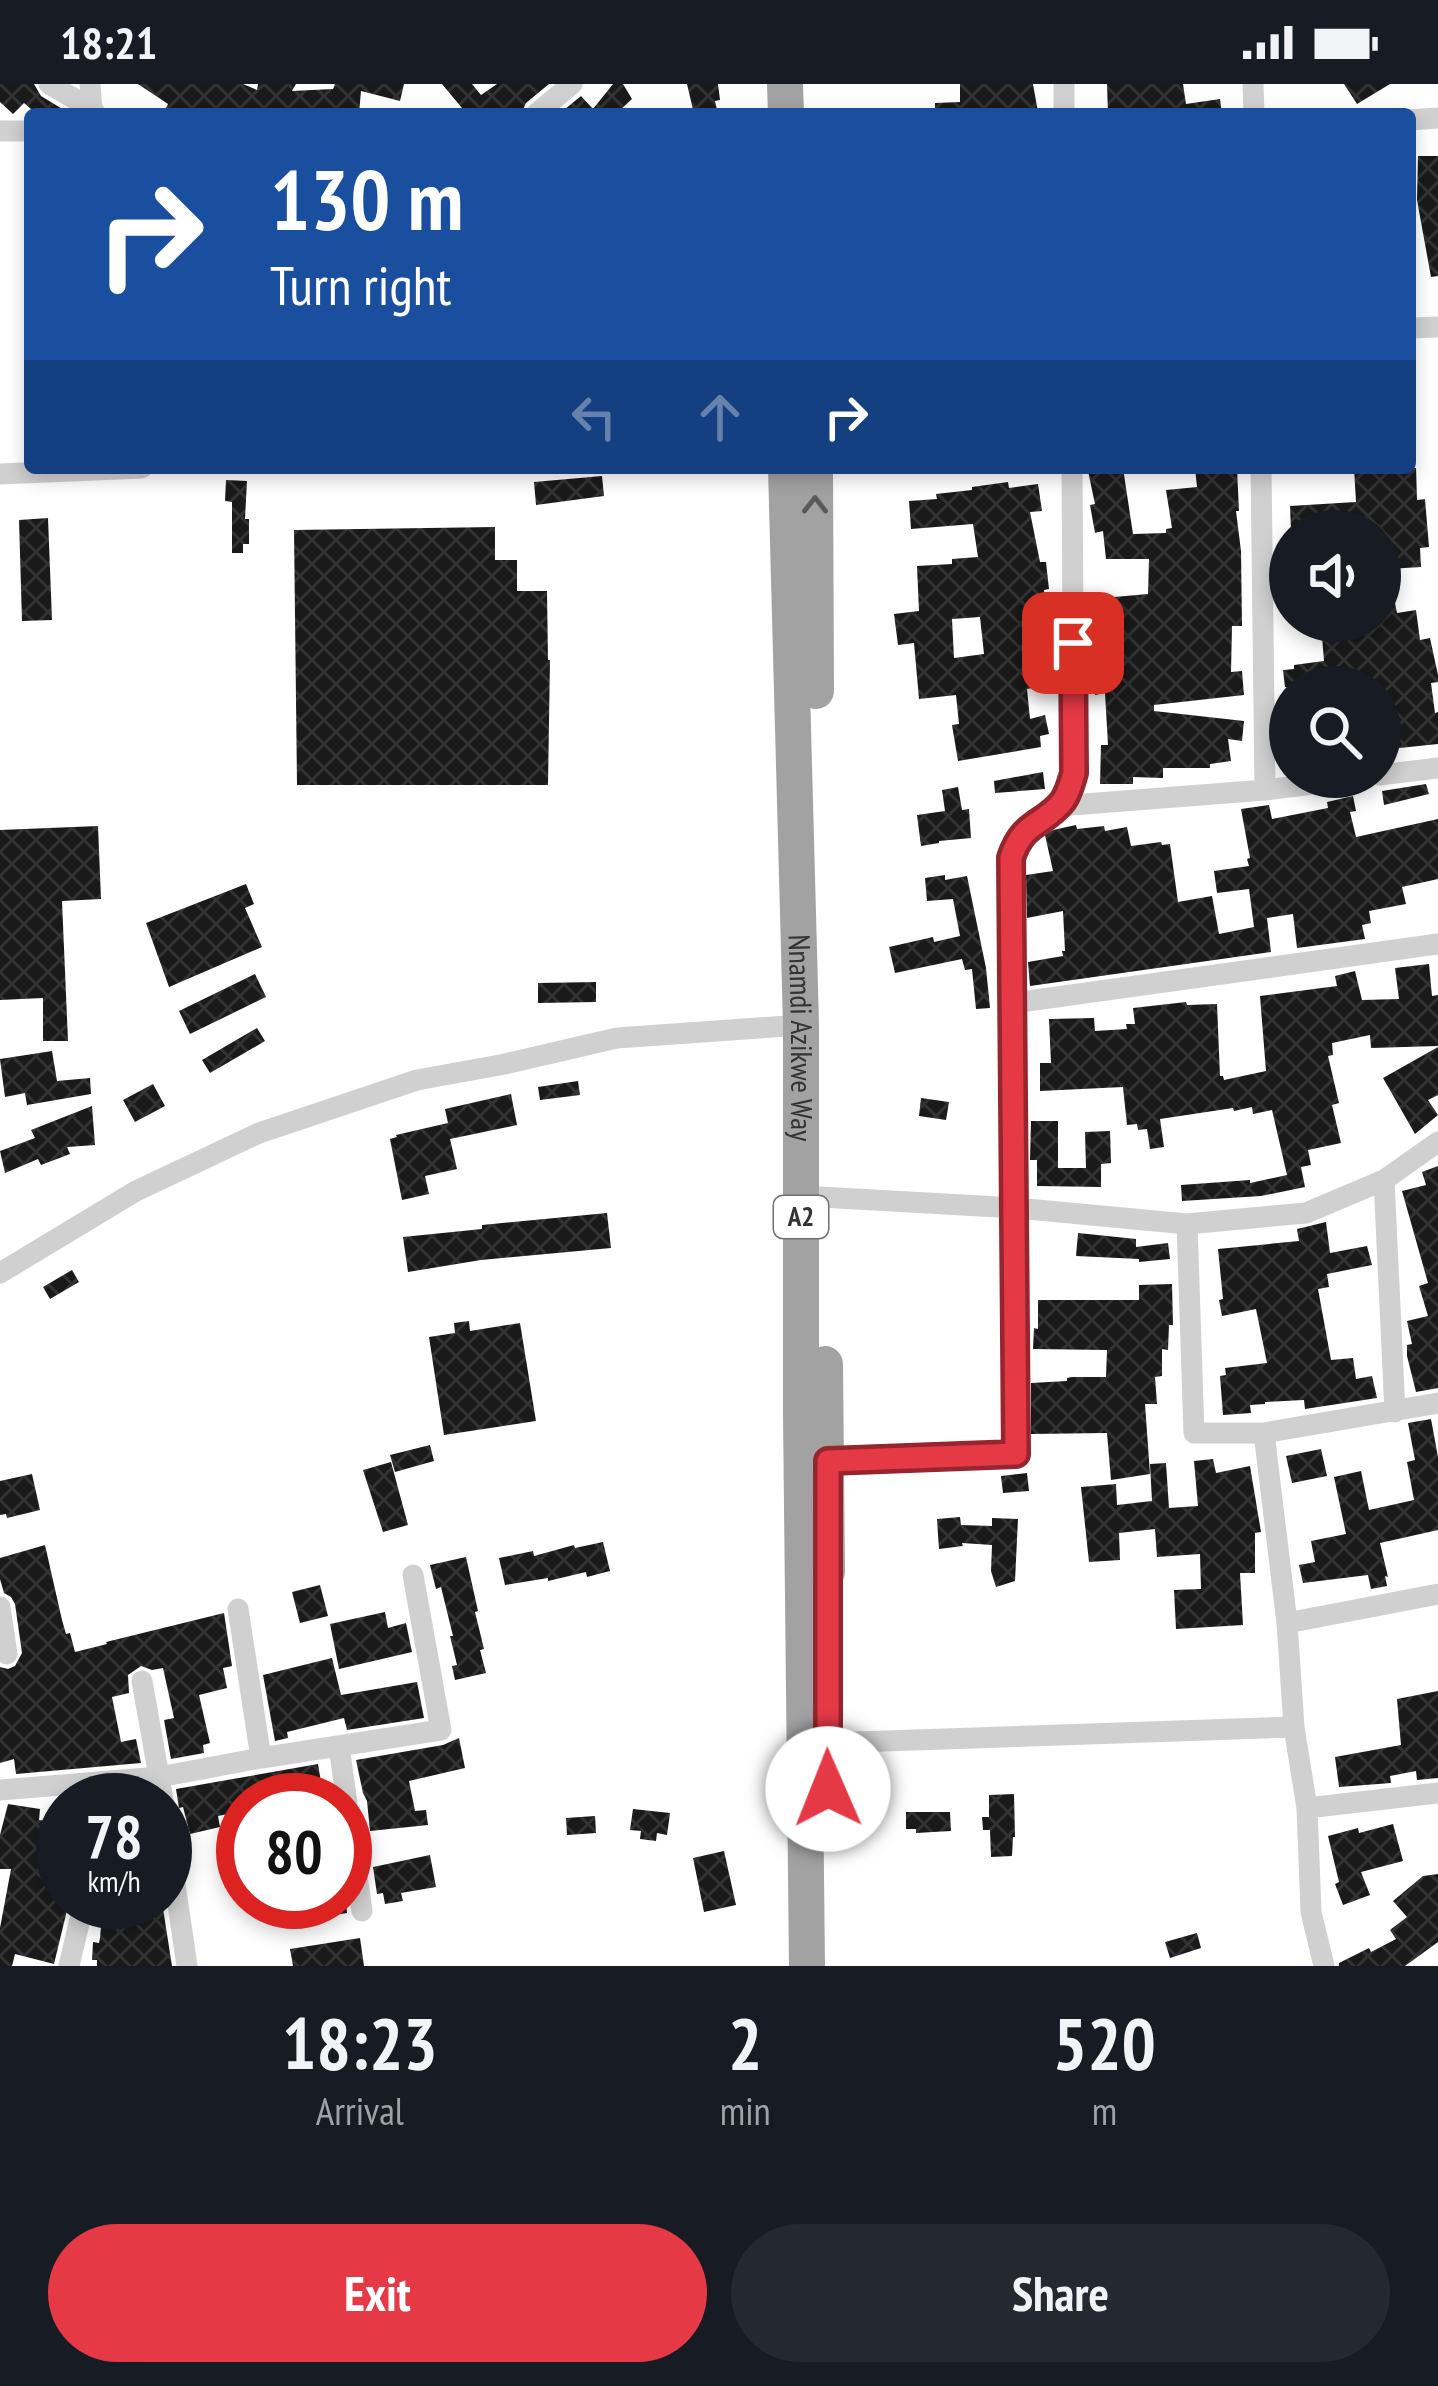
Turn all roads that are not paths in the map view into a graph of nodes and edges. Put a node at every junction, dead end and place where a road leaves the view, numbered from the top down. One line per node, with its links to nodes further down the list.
1 (49, 84): 3 (street)
2 (572, 84): 4 (street)
3 (89, 108)
4 (543, 108)
5 (786, 474): 16 (highway, Nnamdi Azikwe Way / A2)
6 (814, 474): 19 (highway, Nnamdi Azikwe Way / A2, one-way to 6)
7 (1072, 474): 13 (street)
8 (1261, 474): 12 (street)
9 (1438, 768): 10 (street)
10 (1401, 773)
11 (1269, 789): 12 (street)
12 (1265, 790): 13 (street)
13 (1059, 806): 15 (street)
14 (1438, 944): 15 (street)
15 (1014, 1003): 20 (street)
16 (801, 1024): 22 (street); 49 (highway, Nnamdi Azikwe Way / A2)
17 (1438, 1142): 18 (street)
18 (1384, 1180): 21 (street); 24 (street)
19 (820, 1197): 20 (street); 26 (highway, Nnamdi Azikwe Way / A2)
20 (1016, 1208): 21 (street); 26 (street)
21 (1187, 1224): 25 (street)
22 (0, 1273)
23 (1438, 1403): 24 (street)
24 (1394, 1412): 25 (street)
25 (1264, 1433): 31 (street)
26 (828, 1461): 35 (highway, Nnamdi Azikwe Way / A2)
27 (412, 1575): 36 (street)
28 (1438, 1594): 31 (street)
29 (0, 1607): 32 (street)
30 (238, 1610): 37 (street)
31 (1287, 1623): 34 (street)
32 (7, 1654)
33 (142, 1682): 38 (street)
34 (1294, 1727): 35 (street); 44 (street)
35 (826, 1743): 50 (highway, Nnamdi Azikwe Way / A2)
36 (339, 1746): 37 (street); 39 (street)
37 (261, 1758): 40 (street)
38 (158, 1773)
39 (343, 1773)
40 (192, 1779)
41 (0, 1790): 42 (street)
42 (36, 1790)
43 (1438, 1793): 44 (street)
44 (1307, 1808): 51 (street)
45 (78, 1929): 47 (street)
46 (182, 1929): 48 (street)
47 (69, 1966)
48 (187, 1966)
49 (807, 1966)
50 (831, 1966)
51 (1324, 1966)

